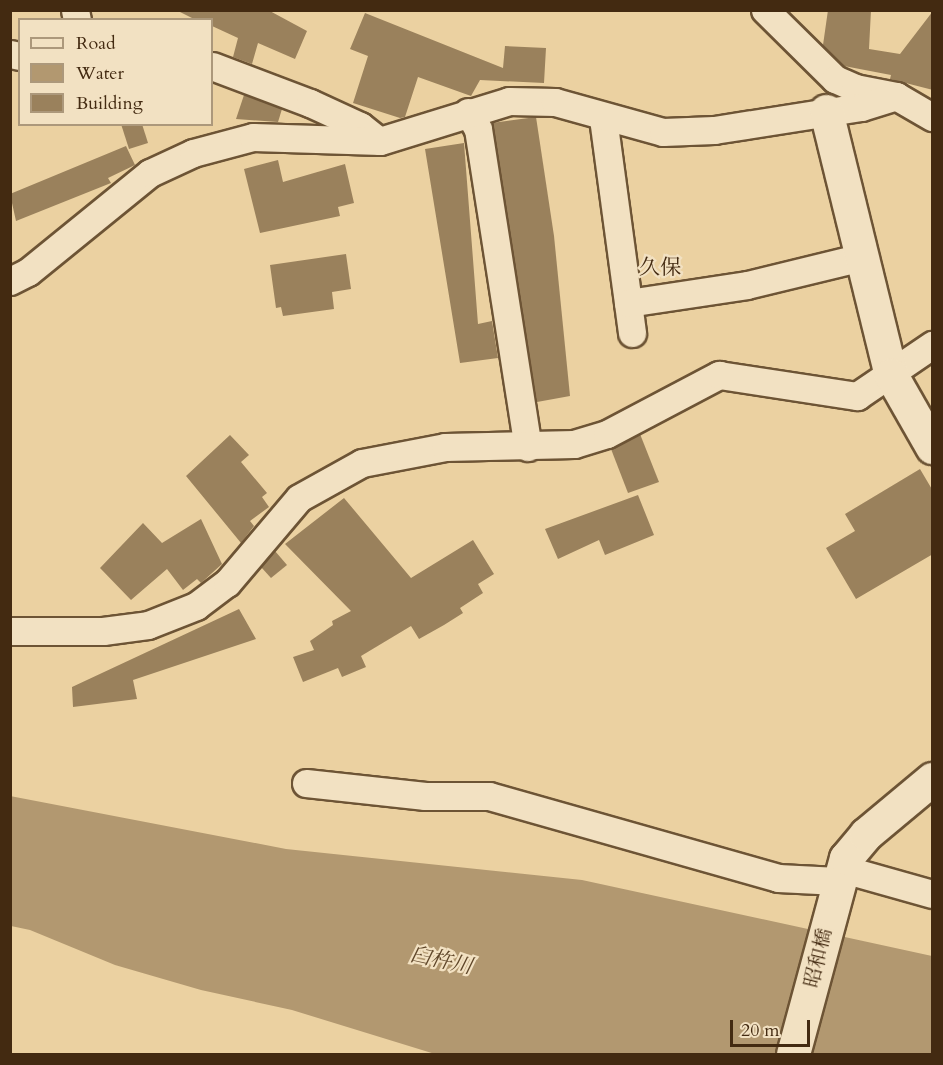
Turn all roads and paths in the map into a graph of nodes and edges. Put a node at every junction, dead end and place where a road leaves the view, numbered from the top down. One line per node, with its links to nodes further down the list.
1 (765, 10): 3 (street)
2 (213, 66): 8 (street)
3 (896, 96): 4 (street); 6 (street)
4 (826, 111): 7 (street); 9 (street)
5 (468, 112): 7 (street); 8 (street); 15 (street)
6 (933, 117)
7 (603, 118): 11 (street)
8 (380, 141): 10 (street)
9 (862, 257): 11 (street); 14 (street)
10 (10, 281)
11 (628, 303): 12 (street)
12 (632, 333)
13 (933, 345): 14 (street)
14 (891, 375): 15 (street); 16 (street)
15 (528, 447): 17 (street)
16 (933, 447)
17 (10, 631)
18 (933, 779): 20 (street, 昭和橋)
19 (306, 783): 20 (street)
20 (838, 882): 21 (street); 22 (street, 昭和橋)
21 (933, 894)
22 (793, 1054)

